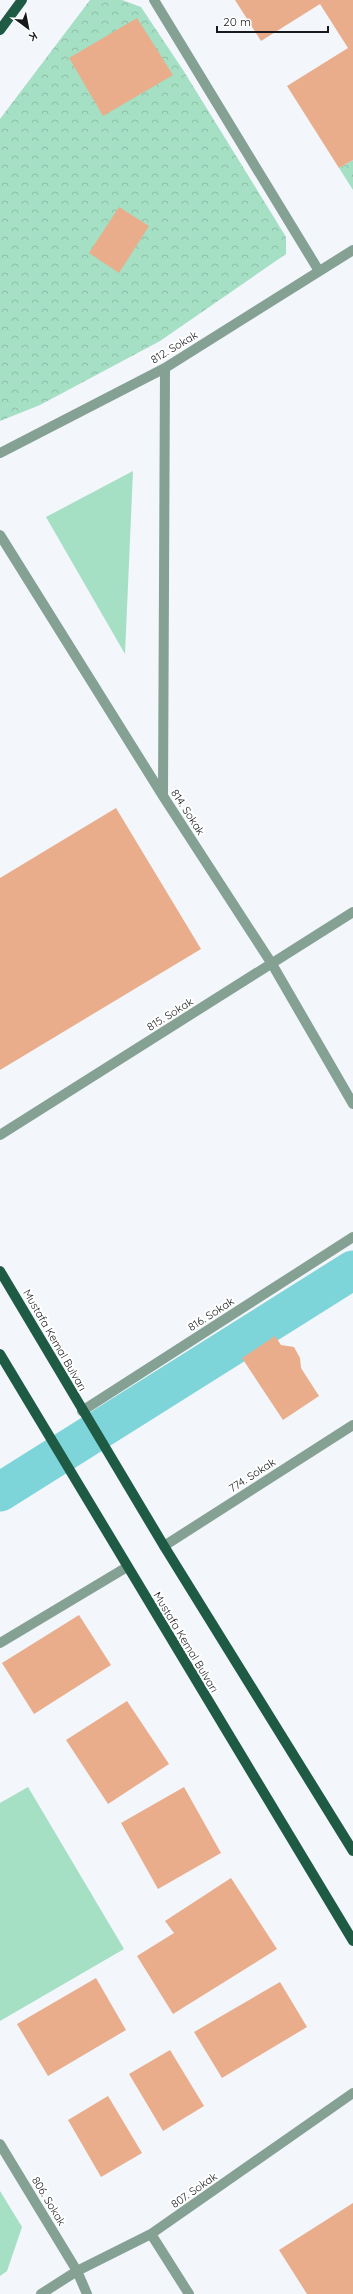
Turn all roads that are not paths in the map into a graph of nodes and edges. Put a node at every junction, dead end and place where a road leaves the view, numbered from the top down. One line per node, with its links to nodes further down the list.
1 (22, 0): 3 (main road)
2 (154, 0): 5 (street)
3 (0, 30)
4 (353, 250): 5 (street, 812. Sokak)
5 (319, 271): 6 (street, 812. Sokak)
6 (165, 368): 7 (street, 812. Sokak); 9 (street)
7 (0, 453)
8 (0, 535): 9 (street, 814. Sokak)
9 (163, 796): 11 (street, 814. Sokak)
10 (353, 912): 11 (street, 815. Sokak)
11 (272, 964): 12 (street, 814. Sokak); 13 (street, 815. Sokak)
12 (353, 1104)
13 (0, 1136)
14 (353, 1237): 17 (street, 816. Sokak)
15 (0, 1271): 17 (main road, Mustafa Kemal Bulvarı)
16 (0, 1354): 20 (main road, Mustafa Kemal Bulvarı)
17 (82, 1411): 19 (main road, Mustafa Kemal Bulvarı)
18 (353, 1424): 19 (street, 774. Sokak)
19 (164, 1546): 22 (main road, Mustafa Kemal Bulvarı)
20 (127, 1567): 21 (street); 23 (main road, Mustafa Kemal Bulvarı)
21 (0, 1643)
22 (353, 1851)
23 (353, 1941)
24 (353, 2093): 26 (street, 807. Sokak)
25 (0, 2144): 27 (street, 806. Sokak)
26 (151, 2234): 27 (street, 807. Sokak); 30 (street)
27 (77, 2271): 28 (street, 807. Sokak); 29 (street, 806. Sokak)
28 (41, 2294)
29 (87, 2294)
30 (189, 2294)

